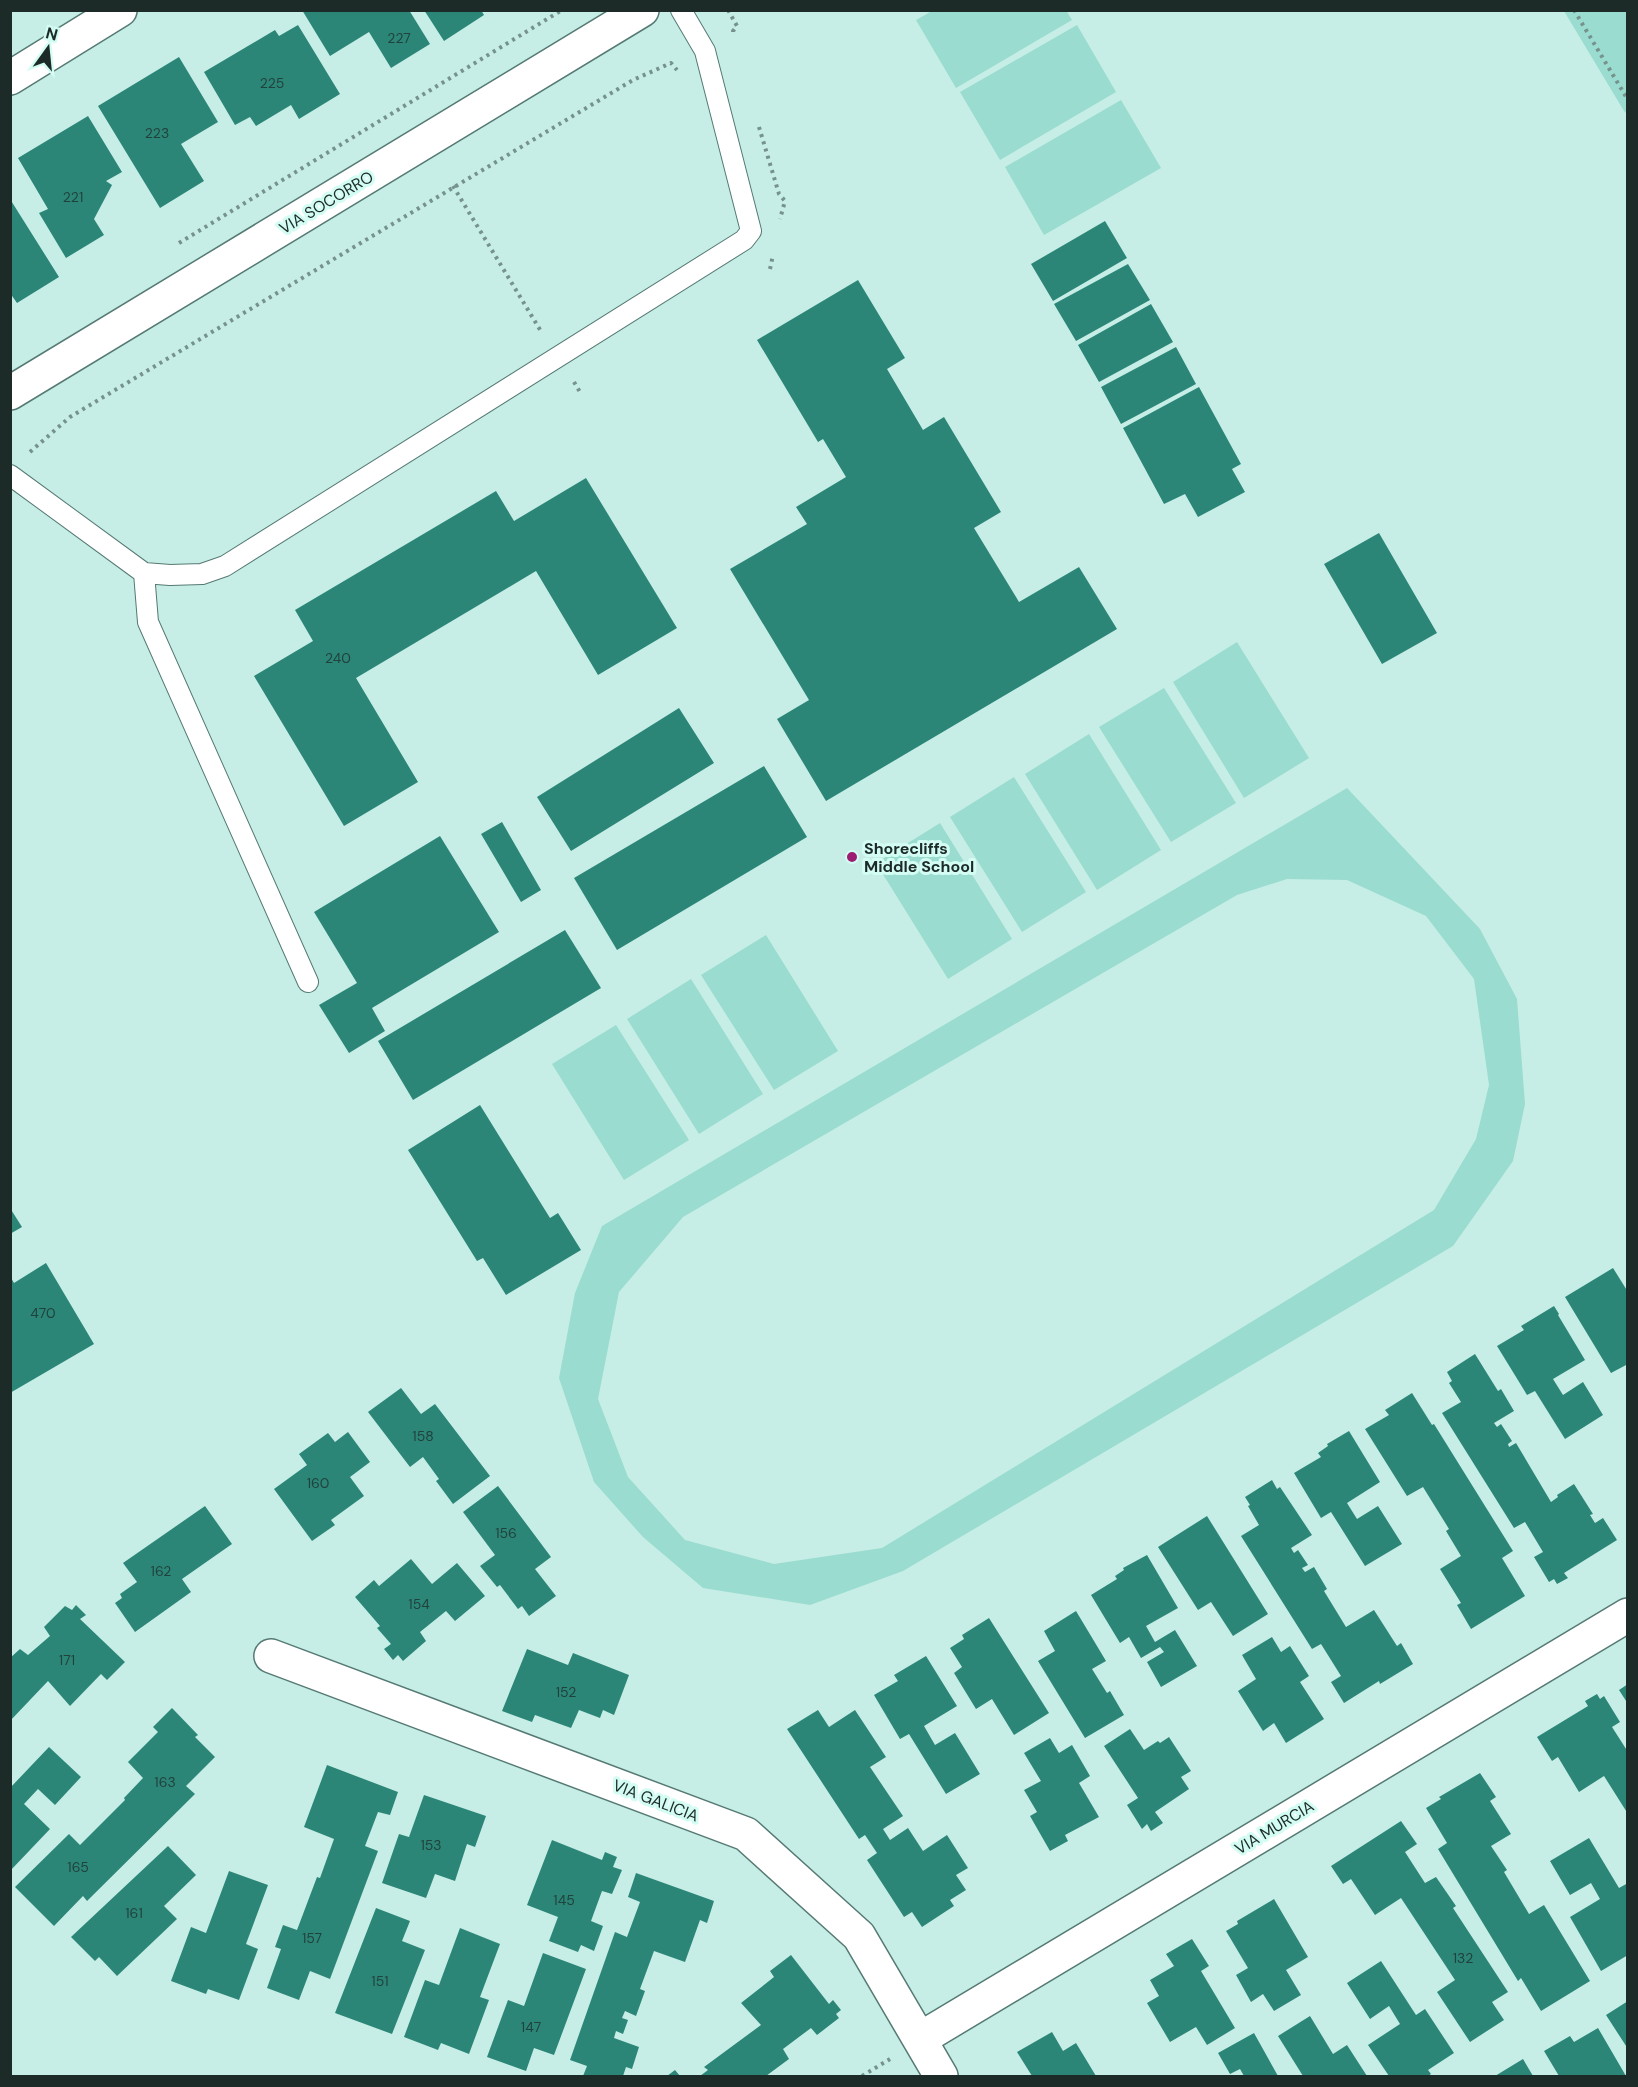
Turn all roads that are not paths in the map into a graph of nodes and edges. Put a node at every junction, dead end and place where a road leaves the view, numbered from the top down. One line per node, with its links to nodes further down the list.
1 (120, 10): 4 (street)
2 (642, 10): 5 (street, VIA SOCORRO)
3 (681, 10): 7 (lane)
4 (10, 78)
5 (10, 393)
6 (10, 475): 7 (lane)
7 (144, 573): 8 (lane)
8 (308, 982)
9 (1628, 1615): 11 (street, VIA MURCIA)
10 (272, 1656): 11 (street, VIA GALICIA)
11 (920, 2039): 12 (street, VIA GALICIA)
12 (941, 2076)

